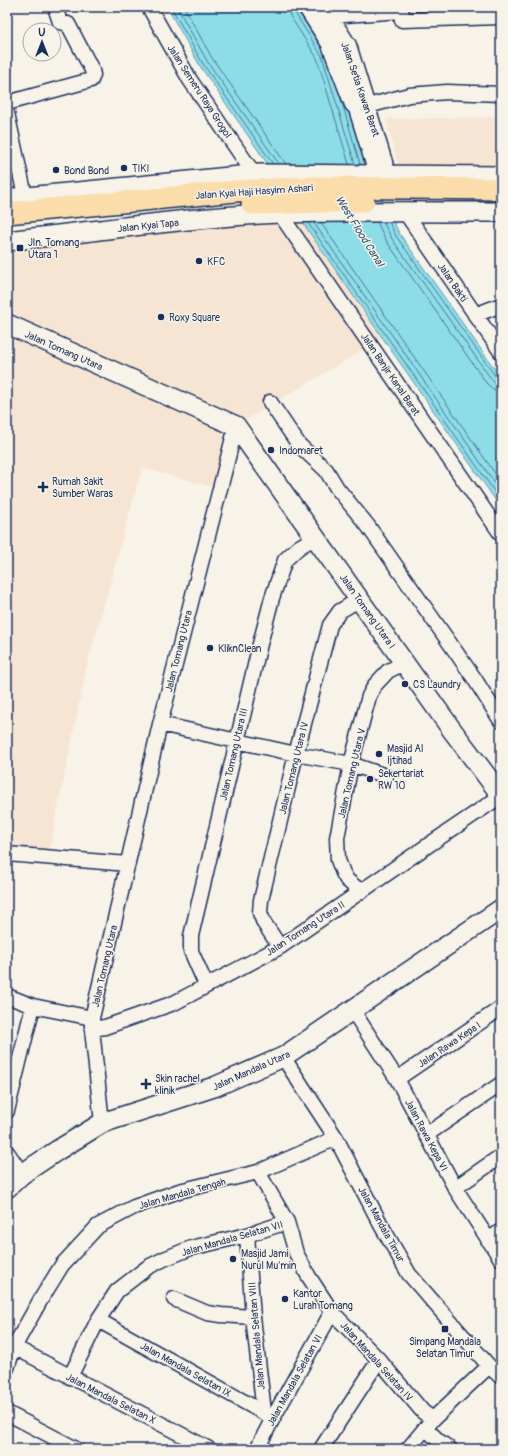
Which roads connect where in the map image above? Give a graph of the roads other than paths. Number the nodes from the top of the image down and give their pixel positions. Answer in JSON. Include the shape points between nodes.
{"nodes":[{"id":1,"x":55,"y":7,"type":"edge"},
{"id":2,"x":149,"y":7,"type":"edge"},
{"id":3,"x":308,"y":7,"type":"edge"},
{"id":4,"x":401,"y":9,"type":"edge"},
{"id":5,"x":328,"y":12,"type":"edge"},
{"id":6,"x":501,"y":17,"type":"edge"},
{"id":7,"x":501,"y":94,"type":"edge"},
{"id":8,"x":7,"y":103,"type":"edge"},
{"id":9,"x":361,"y":104,"type":"junction"},
{"id":10,"x":7,"y":113,"type":"edge"},
{"id":11,"x":12,"y":157,"type":"edge"},
{"id":12,"x":257,"y":174,"type":"junction"},
{"id":13,"x":379,"y":175,"type":"junction"},
{"id":14,"x":501,"y":176,"type":"edge"},
{"id":15,"x":501,"y":189,"type":"edge"},
{"id":16,"x":16,"y":197,"type":"edge"},
{"id":17,"x":501,"y":201,"type":"edge"},
{"id":18,"x":403,"y":212,"type":"junction"},
{"id":19,"x":501,"y":212,"type":"edge"},
{"id":20,"x":7,"y":213,"type":"edge"},
{"id":21,"x":284,"y":213,"type":"junction"},
{"id":22,"x":7,"y":226,"type":"edge"},
{"id":23,"x":7,"y":241,"type":"edge"},
{"id":24,"x":501,"y":305,"type":"edge"},
{"id":25,"x":475,"y":315,"type":"junction"},
{"id":26,"x":7,"y":324,"type":"edge"},
{"id":27,"x":501,"y":352,"type":"edge"},
{"id":28,"x":270,"y":402,"type":"dead end"},
{"id":29,"x":236,"y":426,"type":"junction"},
{"id":30,"x":501,"y":534,"type":"edge"},
{"id":31,"x":316,"y":537,"type":"junction"},
{"id":32,"x":360,"y":599,"type":"junction"},
{"id":33,"x":404,"y":663,"type":"junction"},
{"id":34,"x":501,"y":721,"type":"edge"},
{"id":35,"x":160,"y":724,"type":"junction"},
{"id":36,"x":236,"y":740,"type":"junction"},
{"id":37,"x":296,"y":754,"type":"junction"},
{"id":38,"x":351,"y":764,"type":"junction"},
{"id":39,"x":386,"y":776,"type":"dead end"},
{"id":40,"x":501,"y":796,"type":"edge"},
{"id":41,"x":7,"y":854,"type":"edge"},
{"id":42,"x":128,"y":864,"type":"junction"},
{"id":43,"x":360,"y":892,"type":"junction"},
{"id":44,"x":501,"y":909,"type":"edge"},
{"id":45,"x":280,"y":947,"type":"junction"},
{"id":46,"x":206,"y":985,"type":"junction"},
{"id":47,"x":7,"y":996,"type":"edge"},
{"id":48,"x":33,"y":1006,"type":"junction"},
{"id":49,"x":501,"y":1008,"type":"edge"},
{"id":50,"x":353,"y":1011,"type":"junction"},
{"id":51,"x":92,"y":1024,"type":"junction"},
{"id":52,"x":284,"y":1057,"type":"junction"},
{"id":53,"x":397,"y":1079,"type":"junction"},
{"id":54,"x":10,"y":1084,"type":"edge"},
{"id":55,"x":501,"y":1084,"type":"edge"},
{"id":56,"x":7,"y":1111,"type":"edge"},
{"id":57,"x":102,"y":1123,"type":"junction"},
{"id":58,"x":426,"y":1135,"type":"junction"},
{"id":59,"x":336,"y":1138,"type":"junction"},
{"id":60,"x":7,"y":1152,"type":"edge"},
{"id":61,"x":501,"y":1156,"type":"edge"},
{"id":62,"x":258,"y":1172,"type":"junction"},
{"id":63,"x":22,"y":1174,"type":"junction"},
{"id":64,"x":7,"y":1188,"type":"edge"},
{"id":65,"x":454,"y":1188,"type":"junction"},
{"id":66,"x":287,"y":1222,"type":"junction"},
{"id":67,"x":501,"y":1231,"type":"edge"},
{"id":68,"x":247,"y":1235,"type":"junction"},
{"id":69,"x":488,"y":1240,"type":"junction"},
{"id":70,"x":501,"y":1259,"type":"edge"},
{"id":71,"x":174,"y":1299,"type":"dead end"},
{"id":72,"x":332,"y":1312,"type":"junction"},
{"id":73,"x":253,"y":1317,"type":"junction"},
{"id":74,"x":98,"y":1320,"type":"junction"},
{"id":75,"x":14,"y":1347,"type":"junction"},
{"id":76,"x":378,"y":1360,"type":"junction"},
{"id":77,"x":489,"y":1366,"type":"junction"},
{"id":78,"x":7,"y":1368,"type":"edge"},
{"id":79,"x":70,"y":1377,"type":"junction"},
{"id":80,"x":501,"y":1377,"type":"edge"},
{"id":81,"x":7,"y":1413,"type":"edge"},
{"id":82,"x":268,"y":1415,"type":"junction"},
{"id":83,"x":429,"y":1424,"type":"junction"},
{"id":84,"x":76,"y":1449,"type":"edge"},
{"id":85,"x":209,"y":1449,"type":"edge"},
{"id":86,"x":257,"y":1449,"type":"edge"},
{"id":87,"x":321,"y":1449,"type":"edge"},
{"id":88,"x":408,"y":1449,"type":"edge"},
{"id":89,"x":450,"y":1449,"type":"edge"}],
"edges":[{"from":1,"to":8,"type":"street","via":[[60,22],[68,24],[92,70],[91,80]]},
{"from":2,"to":12,"type":"street","name":"Jalan Semeru Raya Grogol","via":[[190,80]]},
{"from":3,"to":9,"type":"street","name":"Jalan Setia Kawan Barat","via":[[331,43]]},
{"from":4,"to":5,"type":"street"},
{"from":4,"to":6,"type":"street","via":[[402,20]]},
{"from":5,"to":9,"type":"street","name":"Jalan Setia Kawan Barat","via":[[349,45]]},
{"from":7,"to":9,"type":"street","via":[[447,92],[410,95]]},
{"from":9,"to":13,"type":"street","name":"Jalan Setia Kawan Barat","via":[[354,108]]},
{"from":10,"to":11,"type":"street"},
{"from":11,"to":16,"type":"street"},
{"from":12,"to":13,"type":"street","name":"Jalan Kyai Haji Hasyim Ashari"},
{"from":12,"to":16,"type":"street"},
{"from":13,"to":14,"type":"street","name":"Jalan Kyai Haji Hasyim Ashari"},
{"from":15,"to":20,"type":"main road","name":"Jalan Kyai Haji Hasyim Ashari","via":[[314,187],[236,191]]},
{"from":17,"to":22,"type":"main road","name":"Jalan Kyai Haji Hasyim Ashari","via":[[412,199],[238,205]]},
{"from":18,"to":19,"type":"street"},
{"from":18,"to":21,"type":"street"},
{"from":18,"to":25,"type":"street","name":"Jalan Bakti"},
{"from":21,"to":23,"type":"street","name":"Jalan Kyai Tapa"},
{"from":21,"to":30,"type":"street","name":"Jalan Banjir Kanal Barat"},
{"from":24,"to":25,"type":"street"},
{"from":25,"to":27,"type":"street","name":"Jalan Bakti"},
{"from":26,"to":29,"type":"street","name":"Jalan Tomang Utara"},
{"from":28,"to":34,"type":"street","via":[[299,445],[326,470],[368,526]]},
{"from":29,"to":31,"type":"street","name":"Jalan Tomang Utara I"},
{"from":29,"to":35,"type":"street","name":"Jalan Tomang Utara"},
{"from":31,"to":32,"type":"street","name":"Jalan Tomang Utara I"},
{"from":31,"to":36,"type":"street","name":"Jalan Tomang Utara III","via":[[299,547],[285,560],[272,598]]},
{"from":32,"to":33,"type":"street","name":"Jalan Tomang Utara I"},
{"from":32,"to":37,"type":"street","name":"Jalan Tomang Utara IV","via":[[340,611],[330,625]]},
{"from":33,"to":38,"type":"street","name":"Jalan Tomang Utara V","via":[[388,671],[369,696]]},
{"from":33,"to":40,"type":"street","name":"Jalan Tomang Utara I"},
{"from":35,"to":36,"type":"street"},
{"from":35,"to":42,"type":"street","name":"Jalan Tomang Utara"},
{"from":36,"to":37,"type":"street"},
{"from":36,"to":46,"type":"street","name":"Jalan Tomang Utara III","via":[[190,936],[191,951]]},
{"from":37,"to":38,"type":"street"},
{"from":37,"to":45,"type":"street","name":"Jalan Tomang Utara IV","via":[[261,900],[260,913],[264,923]]},
{"from":38,"to":39,"type":"street"},
{"from":38,"to":43,"type":"street","name":"Jalan Tomang Utara V","via":[[337,838],[338,860],[347,880]]},
{"from":40,"to":43,"type":"street","name":"Jalan Tomang Utara II"},
{"from":41,"to":42,"type":"street"},
{"from":42,"to":51,"type":"street","name":"Jalan Tomang Utara"},
{"from":43,"to":45,"type":"street","name":"Jalan Tomang Utara II"},
{"from":44,"to":50,"type":"street","name":"Jalan Mandala Utara"},
{"from":45,"to":46,"type":"street","name":"Jalan Tomang Utara II"},
{"from":46,"to":51,"type":"street","name":"Jalan Tomang Utara II","via":[[174,1003],[105,1027]]},
{"from":47,"to":48,"type":"street"},
{"from":48,"to":51,"type":"street"},
{"from":48,"to":54,"type":"street"},
{"from":49,"to":53,"type":"street","name":"Jalan Rawa Kepa I"},
{"from":50,"to":52,"type":"street","name":"Jalan Mandala Utara"},
{"from":50,"to":53,"type":"street","name":"Jalan Rawa Kepa VI"},
{"from":51,"to":57,"type":"street","name":"Jalan Tomang Utara"},
{"from":52,"to":57,"type":"street","name":"Jalan Mandala Utara","via":[[214,1088]]},
{"from":52,"to":59,"type":"street","name":"Jalan Mandala Timur"},
{"from":53,"to":58,"type":"street","name":"Jalan Rawa Kepa VI"},
{"from":54,"to":56,"type":"street"},
{"from":55,"to":58,"type":"street"},
{"from":57,"to":63,"type":"street","name":"Jalan Mandala Utara"},
{"from":58,"to":65,"type":"street","name":"Jalan Rawa Kepa VI"},
{"from":59,"to":62,"type":"street","name":"Jalan Mandala Tengah"},
{"from":59,"to":77,"type":"street","name":"Jalan Mandala Timur","via":[[381,1225],[410,1274]]},
{"from":60,"to":63,"type":"street"},
{"from":61,"to":65,"type":"street"},
{"from":62,"to":66,"type":"street","name":"Jalan Mandala Selatan IV"},
{"from":62,"to":75,"type":"street","name":"Jalan Mandala Tengah","via":[[179,1191],[134,1207],[98,1226],[62,1265]]},
{"from":63,"to":64,"type":"street","name":"Jalan Mandala Utara"},
{"from":65,"to":69,"type":"street","name":"Jalan Rawa Kepa VI"},
{"from":66,"to":68,"type":"street","name":"Jalan Mandala Selatan VII"},
{"from":66,"to":72,"type":"street","name":"Jalan Mandala Selatan IV","via":[[296,1253]]},
{"from":67,"to":69,"type":"street"},
{"from":68,"to":73,"type":"street","name":"Jalan Mandala Selatan VIII"},
{"from":68,"to":74,"type":"street","name":"Jalan Mandala Selatan VII","via":[[190,1248],[148,1267],[117,1291]]},
{"from":69,"to":70,"type":"street","name":"Jalan Rawa Kepa VI"},
{"from":71,"to":73,"type":"street","via":[[207,1313]]},
{"from":72,"to":76,"type":"street","name":"Jalan Mandala Selatan IV"},
{"from":72,"to":82,"type":"street","name":"Jalan Mandala Selatan VI"},
{"from":73,"to":82,"type":"street","name":"Jalan Mandala Selatan VIII"},
{"from":74,"to":79,"type":"street","name":"Jalan Mandala Selatan VII"},
{"from":74,"to":82,"type":"street","name":"Jalan Mandala Selatan IX"},
{"from":75,"to":78,"type":"street","name":"Jalan Mandala Tengah"},
{"from":75,"to":79,"type":"street","name":"Jalan Mandala Selatan X"},
{"from":76,"to":83,"type":"street","name":"Jalan Mandala Selatan IV","via":[[423,1412]]},
{"from":76,"to":87,"type":"street"},
{"from":77,"to":80,"type":"street","name":"Jalan Mandala Timur"},
{"from":77,"to":83,"type":"street"},
{"from":79,"to":85,"type":"street","name":"Jalan Mandala Selatan X"},
{"from":81,"to":84,"type":"street"},
{"from":82,"to":86,"type":"street","name":"Jalan Mandala Selatan VI"},
{"from":83,"to":88,"type":"street"},
{"from":83,"to":89,"type":"street","name":"Jalan Mandala Selatan IV","via":[[440,1442]]}]}
